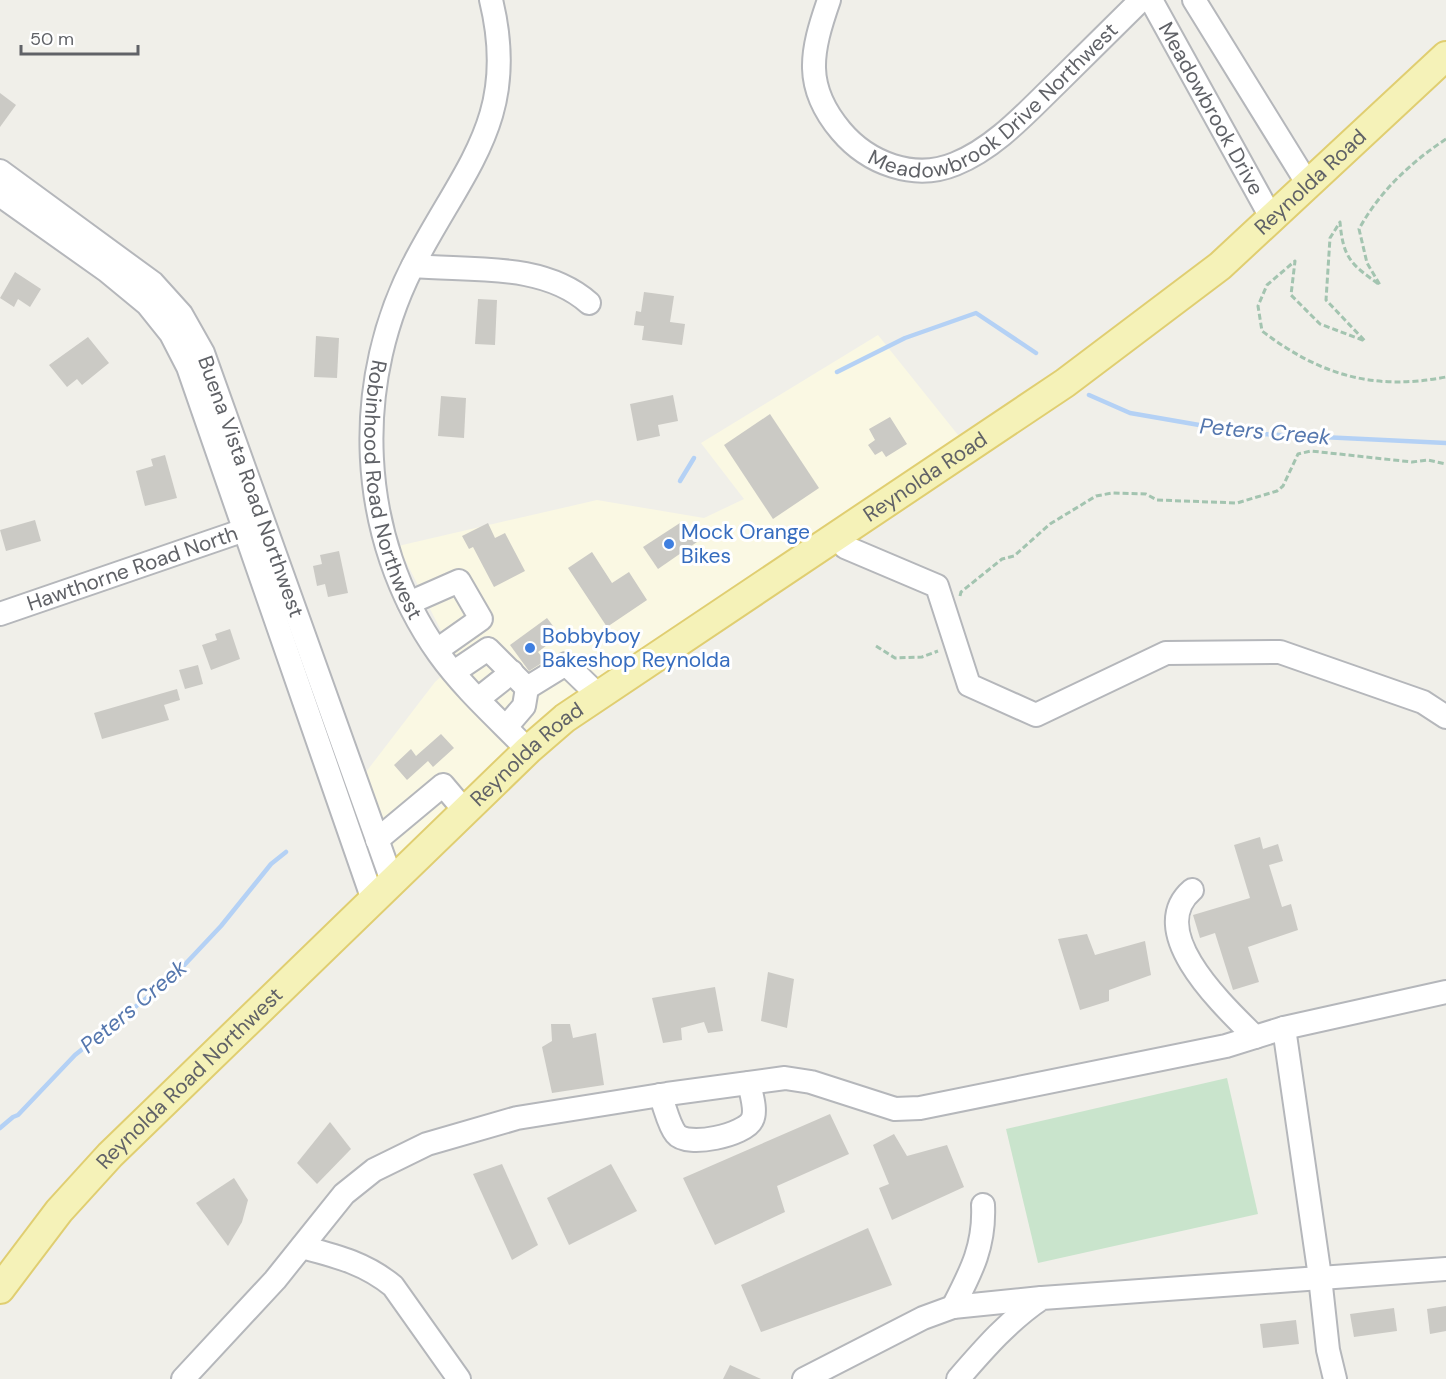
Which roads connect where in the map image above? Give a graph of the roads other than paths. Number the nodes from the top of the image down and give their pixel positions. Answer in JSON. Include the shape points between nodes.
{"nodes":[{"id":1,"x":491,"y":0,"type":"edge"},
{"id":2,"x":829,"y":0,"type":"edge"},
{"id":3,"x":1194,"y":0,"type":"edge"},
{"id":4,"x":1139,"y":2,"type":"edge"},
{"id":5,"x":1446,"y":56,"type":"edge"},
{"id":6,"x":0,"y":171,"type":"edge"},
{"id":7,"x":1309,"y":186,"type":"junction"},
{"id":8,"x":0,"y":195,"type":"edge"},
{"id":9,"x":1272,"y":219,"type":"junction"},
{"id":10,"x":413,"y":266,"type":"junction"},
{"id":11,"x":589,"y":303,"type":"dead end"},
{"id":12,"x":255,"y":526,"type":"junction"},
{"id":13,"x":837,"y":535,"type":"junction"},
{"id":14,"x":409,"y":603,"type":"junction"},
{"id":15,"x":0,"y":614,"type":"edge"},
{"id":16,"x":436,"y":650,"type":"junction"},
{"id":17,"x":454,"y":672,"type":"junction"},
{"id":18,"x":520,"y":680,"type":"junction"},
{"id":19,"x":598,"y":695,"type":"junction"},
{"id":20,"x":478,"y":699,"type":"junction"},
{"id":21,"x":1446,"y":717,"type":"edge"},
{"id":22,"x":506,"y":727,"type":"junction"},
{"id":23,"x":528,"y":750,"type":"junction"},
{"id":24,"x":418,"y":806,"type":"junction"},
{"id":25,"x":465,"y":811,"type":"junction"},
{"id":26,"x":441,"y":834,"type":"junction"},
{"id":27,"x":377,"y":840,"type":"junction"},
{"id":28,"x":383,"y":890,"type":"junction"},
{"id":29,"x":1192,"y":890,"type":"dead end"},
{"id":30,"x":1446,"y":992,"type":"edge"},
{"id":31,"x":1284,"y":1028,"type":"junction"},
{"id":32,"x":1255,"y":1037,"type":"junction"},
{"id":33,"x":749,"y":1083,"type":"junction"},
{"id":34,"x":660,"y":1095,"type":"junction"},
{"id":35,"x":983,"y":1205,"type":"dead end"},
{"id":36,"x":302,"y":1247,"type":"junction"},
{"id":37,"x":1446,"y":1269,"type":"edge"},
{"id":38,"x":1320,"y":1277,"type":"junction"},
{"id":39,"x":0,"y":1289,"type":"edge"},
{"id":40,"x":1042,"y":1298,"type":"junction"},
{"id":41,"x":953,"y":1307,"type":"junction"},
{"id":42,"x":183,"y":1379,"type":"edge"},
{"id":43,"x":459,"y":1379,"type":"edge"},
{"id":44,"x":804,"y":1379,"type":"edge"},
{"id":45,"x":958,"y":1379,"type":"edge"},
{"id":46,"x":1335,"y":1379,"type":"edge"}],
"edges":[{"from":1,"to":10,"type":"street","name":"Robinhood Road Northwest","via":[[499,62],[496,99],[484,140]]},
{"from":2,"to":4,"type":"street","name":"Meadowbrook Drive Northwest","via":[[812,64],[825,112],[864,154],[897,167],[918,170],[954,165],[996,139]]},
{"from":3,"to":7,"type":"street"},
{"from":4,"to":9,"type":"street","name":"Meadowbrook Drive"},
{"from":5,"to":7,"type":"main road","name":"Reynolda Road"},
{"from":6,"to":12,"type":"street","name":"Buena Vista Road Northwest","via":[[153,284],[181,314],[203,353]]},
{"from":7,"to":9,"type":"main road","name":"Reynolda Road"},
{"from":8,"to":12,"type":"street","name":"Buena Vista Road Northwest","via":[[147,304],[171,334]]},
{"from":9,"to":13,"type":"main road","name":"Reynolda Road","via":[[1220,266],[1125,340]]},
{"from":10,"to":11,"type":"street","via":[[506,269],[573,289]]},
{"from":10,"to":14,"type":"street","name":"Robinhood Road Northwest","via":[[397,297],[376,369],[370,440],[379,518]]},
{"from":12,"to":15,"type":"street","name":"Hawthorne Road North"},
{"from":12,"to":27,"type":"street","name":"Buena Vista Road Northwest"},
{"from":12,"to":28,"type":"street","name":"Buena Vista Road Northwest"},
{"from":13,"to":19,"type":"main road","name":"Reynolda Road"},
{"from":13,"to":21,"type":"street","via":[[845,547],[937,586],[969,686],[1036,715],[1166,653],[1280,652],[1423,702]]},
{"from":14,"to":16,"type":"street","name":"Robinhood Road Northwest"},
{"from":14,"to":16,"type":"street","via":[[459,581],[481,619]]},
{"from":16,"to":17,"type":"street","name":"Robinhood Road Northwest"},
{"from":17,"to":18,"type":"street","via":[[488,649]]},
{"from":17,"to":20,"type":"street","name":"Robinhood Road Northwest"},
{"from":18,"to":19,"type":"street","via":[[566,664]]},
{"from":18,"to":20,"type":"street"},
{"from":18,"to":22,"type":"street","via":[[524,706]]},
{"from":19,"to":23,"type":"main road","name":"Reynolda Road"},
{"from":20,"to":22,"type":"street","name":"Robinhood Road Northwest"},
{"from":22,"to":23,"type":"street","name":"Robinhood Road Northwest"},
{"from":23,"to":25,"type":"main road","name":"Reynolda Road"},
{"from":24,"to":25,"type":"street","via":[[443,785]]},
{"from":24,"to":26,"type":"street"},
{"from":24,"to":27,"type":"street"},
{"from":25,"to":26,"type":"main road","name":"Reynolda Road"},
{"from":26,"to":28,"type":"main road","name":"Reynolda Road"},
{"from":27,"to":28,"type":"street","name":"Buena Vista Road Northwest"},
{"from":28,"to":39,"type":"main road","name":"Reynolda Road Northwest","via":[[110,1155],[59,1211]]},
{"from":29,"to":32,"type":"street","via":[[1182,898],[1178,913],[1184,951],[1210,994]]},
{"from":30,"to":31,"type":"street"},
{"from":31,"to":32,"type":"street"},
{"from":31,"to":38,"type":"street"},
{"from":32,"to":33,"type":"street","via":[[920,1108],[895,1109],[811,1082],[785,1078]]},
{"from":33,"to":34,"type":"street"},
{"from":33,"to":34,"type":"street","via":[[752,1122],[738,1132],[693,1142],[675,1133]]},
{"from":34,"to":36,"type":"street","via":[[517,1118],[427,1144],[374,1170],[344,1194]]},
{"from":35,"to":41,"type":"street","via":[[984,1230],[973,1268]]},
{"from":36,"to":42,"type":"street"},
{"from":36,"to":43,"type":"street","via":[[354,1261],[379,1274],[393,1286]]},
{"from":37,"to":38,"type":"street"},
{"from":38,"to":40,"type":"street"},
{"from":38,"to":46,"type":"street"},
{"from":40,"to":41,"type":"street"},
{"from":40,"to":45,"type":"street","via":[[1024,1310]]},
{"from":41,"to":44,"type":"street","via":[[923,1318]]}]}
